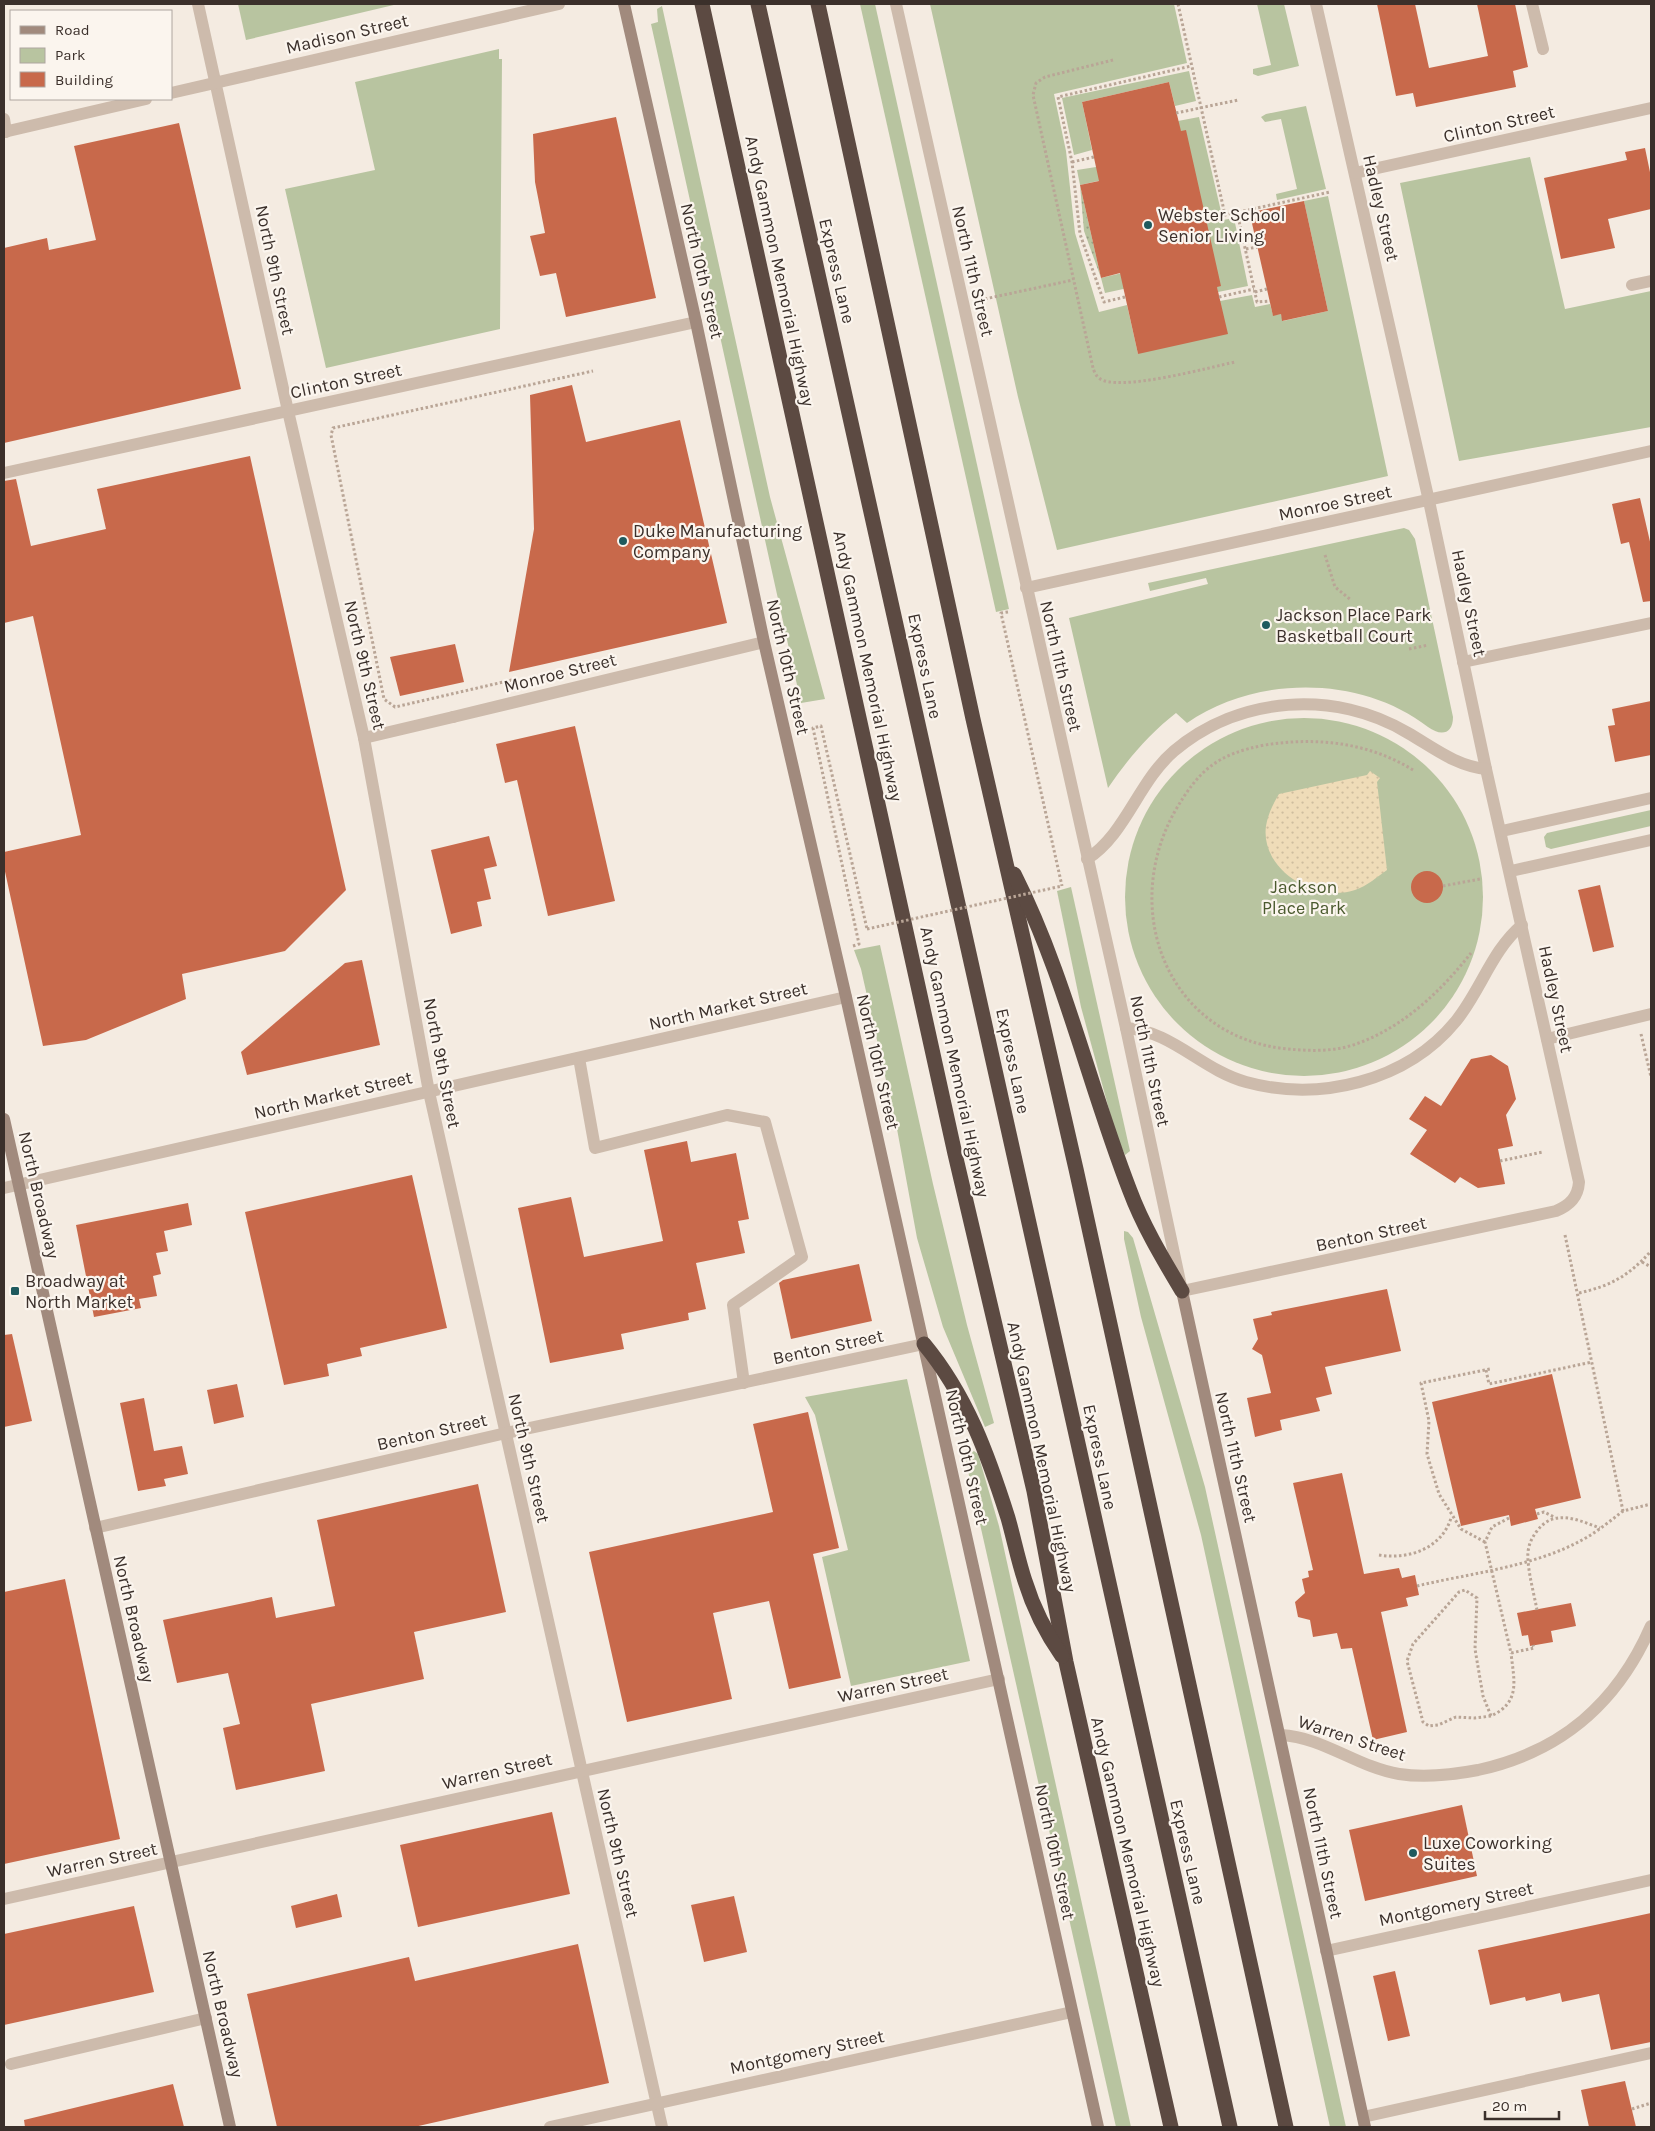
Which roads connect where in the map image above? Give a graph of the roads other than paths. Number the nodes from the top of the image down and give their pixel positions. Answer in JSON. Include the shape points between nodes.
{"nodes":[{"id":1,"x":198,"y":4,"type":"edge"},
{"id":2,"x":559,"y":4,"type":"edge"},
{"id":3,"x":624,"y":4,"type":"edge"},
{"id":4,"x":702,"y":4,"type":"edge"},
{"id":5,"x":758,"y":4,"type":"edge"},
{"id":6,"x":818,"y":4,"type":"edge"},
{"id":7,"x":896,"y":4,"type":"edge"},
{"id":8,"x":1316,"y":4,"type":"edge"},
{"id":9,"x":1532,"y":4,"type":"edge"},
{"id":10,"x":1543,"y":49,"type":"dead end"},
{"id":11,"x":216,"y":82,"type":"junction"},
{"id":12,"x":172,"y":93,"type":"edge"},
{"id":13,"x":141,"y":100,"type":"edge"},
{"id":14,"x":1651,"y":108,"type":"edge"},
{"id":15,"x":5,"y":128,"type":"edge"},
{"id":16,"x":1355,"y":172,"type":"junction"},
{"id":17,"x":1651,"y":281,"type":"edge"},
{"id":18,"x":1632,"y":286,"type":"dead end"},
{"id":19,"x":696,"y":322,"type":"junction"},
{"id":20,"x":288,"y":411,"type":"junction"},
{"id":21,"x":1651,"y":451,"type":"edge"},
{"id":22,"x":4,"y":474,"type":"edge"},
{"id":23,"x":1429,"y":501,"type":"junction"},
{"id":24,"x":1026,"y":588,"type":"junction"},
{"id":25,"x":1651,"y":623,"type":"edge"},
{"id":26,"x":764,"y":642,"type":"junction"},
{"id":27,"x":1463,"y":662,"type":"junction"},
{"id":28,"x":364,"y":738,"type":"junction"},
{"id":29,"x":1486,"y":769,"type":"junction"},
{"id":30,"x":1651,"y":798,"type":"edge"},
{"id":31,"x":1502,"y":831,"type":"junction"},
{"id":32,"x":1651,"y":840,"type":"edge"},
{"id":33,"x":1004,"y":855,"type":"junction"},
{"id":34,"x":1087,"y":859,"type":"junction"},
{"id":35,"x":1511,"y":871,"type":"junction"},
{"id":36,"x":1522,"y":925,"type":"junction"},
{"id":37,"x":846,"y":997,"type":"junction"},
{"id":38,"x":1651,"y":1014,"type":"edge"},
{"id":39,"x":1126,"y":1028,"type":"junction"},
{"id":40,"x":1547,"y":1039,"type":"junction"},
{"id":41,"x":579,"y":1058,"type":"junction"},
{"id":42,"x":429,"y":1092,"type":"junction"},
{"id":43,"x":4,"y":1118,"type":"edge"},
{"id":44,"x":18,"y":1185,"type":"junction"},
{"id":45,"x":4,"y":1188,"type":"edge"},
{"id":46,"x":1566,"y":1207,"type":"joint"},
{"id":47,"x":1182,"y":1291,"type":"junction"},
{"id":48,"x":924,"y":1344,"type":"junction"},
{"id":49,"x":744,"y":1382,"type":"junction"},
{"id":50,"x":506,"y":1433,"type":"junction"},
{"id":51,"x":95,"y":1528,"type":"junction"},
{"id":52,"x":1651,"y":1626,"type":"edge"},
{"id":53,"x":1066,"y":1662,"type":"junction"},
{"id":54,"x":999,"y":1680,"type":"junction"},
{"id":55,"x":1281,"y":1735,"type":"junction"},
{"id":56,"x":581,"y":1770,"type":"junction"},
{"id":57,"x":171,"y":1862,"type":"junction"},
{"id":58,"x":1651,"y":1880,"type":"edge"},
{"id":59,"x":4,"y":1899,"type":"edge"},
{"id":60,"x":1326,"y":1951,"type":"junction"},
{"id":61,"x":1072,"y":2012,"type":"junction"},
{"id":62,"x":206,"y":2018,"type":"junction"},
{"id":63,"x":1651,"y":2053,"type":"edge"},
{"id":64,"x":11,"y":2064,"type":"dead end"},
{"id":65,"x":656,"y":2104,"type":"junction"},
{"id":66,"x":1364,"y":2122,"type":"edge"},
{"id":67,"x":230,"y":2127,"type":"edge"},
{"id":68,"x":550,"y":2127,"type":"edge"},
{"id":69,"x":662,"y":2127,"type":"edge"},
{"id":70,"x":1098,"y":2127,"type":"edge"},
{"id":71,"x":1171,"y":2127,"type":"edge"},
{"id":72,"x":1230,"y":2127,"type":"edge"},
{"id":73,"x":1286,"y":2127,"type":"edge"}],
"edges":[{"from":1,"to":11,"type":"street","name":"North 9th Street"},
{"from":2,"to":11,"type":"street","name":"Madison Street"},
{"from":3,"to":19,"type":"street","name":"North 10th Street"},
{"from":4,"to":53,"type":"highway","name":"Andy Gammon Memorial Highway","via":[[959,1172],[1034,1491]]},
{"from":5,"to":72,"type":"highway","name":"Express Lane"},
{"from":6,"to":33,"type":"highway"},
{"from":7,"to":24,"type":"street","name":"North 11th Street"},
{"from":8,"to":16,"type":"street","name":"Hadley Street"},
{"from":9,"to":10,"type":"street"},
{"from":11,"to":12,"type":"street","name":"Madison Street"},
{"from":11,"to":20,"type":"street","name":"North 9th Street"},
{"from":13,"to":15,"type":"street"},
{"from":14,"to":16,"type":"street","name":"Clinton Street"},
{"from":16,"to":23,"type":"street","name":"Hadley Street"},
{"from":17,"to":18,"type":"street"},
{"from":19,"to":20,"type":"street","name":"Clinton Street"},
{"from":19,"to":26,"type":"street","name":"North 10th Street"},
{"from":20,"to":22,"type":"street","name":"Clinton Street"},
{"from":20,"to":28,"type":"street","name":"North 9th Street"},
{"from":21,"to":23,"type":"street","name":"Monroe Street"},
{"from":23,"to":24,"type":"street","name":"Monroe Street"},
{"from":23,"to":27,"type":"street","name":"Hadley Street"},
{"from":24,"to":34,"type":"street","name":"North 11th Street"},
{"from":25,"to":27,"type":"street"},
{"from":26,"to":28,"type":"street","name":"Monroe Street"},
{"from":26,"to":37,"type":"street","name":"North 10th Street"},
{"from":27,"to":29,"type":"street","name":"Hadley Street"},
{"from":28,"to":42,"type":"street","name":"North 9th Street"},
{"from":29,"to":31,"type":"street","name":"Hadley Street"},
{"from":29,"to":34,"type":"street","via":[[1458,762],[1374,716],[1340,707],[1305,703],[1269,706],[1233,715],[1173,752],[1133,802],[1111,839]]},
{"from":30,"to":31,"type":"street"},
{"from":31,"to":35,"type":"street","name":"Hadley Street"},
{"from":32,"to":35,"type":"street"},
{"from":33,"to":47,"type":"highway","via":[[1032,910],[1053,962],[1130,1193]]},
{"from":33,"to":73,"type":"highway"},
{"from":34,"to":39,"type":"street","name":"North 11th Street"},
{"from":35,"to":36,"type":"street","name":"Hadley Street"},
{"from":36,"to":39,"type":"street","via":[[1508,936],[1455,1022],[1435,1041],[1408,1062],[1343,1087],[1306,1091],[1271,1089],[1222,1072],[1144,1029]]},
{"from":36,"to":40,"type":"street","name":"Hadley Street"},
{"from":37,"to":41,"type":"street","name":"North Market Street"},
{"from":37,"to":48,"type":"street","name":"North 10th Street"},
{"from":38,"to":40,"type":"street"},
{"from":39,"to":47,"type":"street","name":"North 11th Street"},
{"from":40,"to":46,"type":"street","name":"Hadley Street","via":[[1579,1182],[1578,1191]]},
{"from":41,"to":42,"type":"street","name":"North Market Street"},
{"from":41,"to":49,"type":"street","via":[[595,1148],[727,1115],[765,1122],[802,1257],[733,1305]]},
{"from":42,"to":44,"type":"street","name":"North Market Street"},
{"from":42,"to":50,"type":"street","name":"North 9th Street"},
{"from":43,"to":44,"type":"street","name":"North Broadway"},
{"from":44,"to":45,"type":"street","name":"North Market Street"},
{"from":44,"to":51,"type":"street","name":"North Broadway"},
{"from":46,"to":47,"type":"street","name":"Benton Street","via":[[1480,1229]]},
{"from":47,"to":55,"type":"street","name":"North 11th Street"},
{"from":48,"to":49,"type":"street","name":"Benton Street"},
{"from":48,"to":53,"type":"highway","via":[[957,1389],[974,1421],[997,1484],[1025,1581],[1046,1630]]},
{"from":48,"to":54,"type":"street","name":"North 10th Street"},
{"from":49,"to":50,"type":"street","name":"Benton Street"},
{"from":50,"to":51,"type":"street","name":"Benton Street"},
{"from":50,"to":56,"type":"street","name":"North 9th Street"},
{"from":51,"to":57,"type":"street","name":"North Broadway"},
{"from":52,"to":55,"type":"street","name":"Warren Street","via":[[1631,1666],[1586,1718],[1556,1742],[1495,1766],[1460,1774],[1398,1774],[1364,1764],[1308,1740]]},
{"from":53,"to":71,"type":"highway","name":"Andy Gammon Memorial Highway"},
{"from":54,"to":56,"type":"street","name":"Warren Street"},
{"from":54,"to":61,"type":"street","name":"North 10th Street"},
{"from":55,"to":60,"type":"street","name":"North 11th Street"},
{"from":56,"to":57,"type":"street","name":"Warren Street"},
{"from":56,"to":65,"type":"street","name":"North 9th Street"},
{"from":57,"to":59,"type":"street","name":"Warren Street"},
{"from":57,"to":62,"type":"street","name":"North Broadway"},
{"from":58,"to":60,"type":"street","name":"Montgomery Street"},
{"from":60,"to":66,"type":"street","name":"North 11th Street"},
{"from":61,"to":65,"type":"street","name":"Montgomery Street"},
{"from":61,"to":70,"type":"street","name":"North 10th Street"},
{"from":62,"to":64,"type":"street"},
{"from":62,"to":67,"type":"street","name":"North Broadway"},
{"from":63,"to":66,"type":"street"},
{"from":65,"to":68,"type":"street","name":"Montgomery Street"},
{"from":65,"to":69,"type":"street","name":"North 9th Street"}]}
